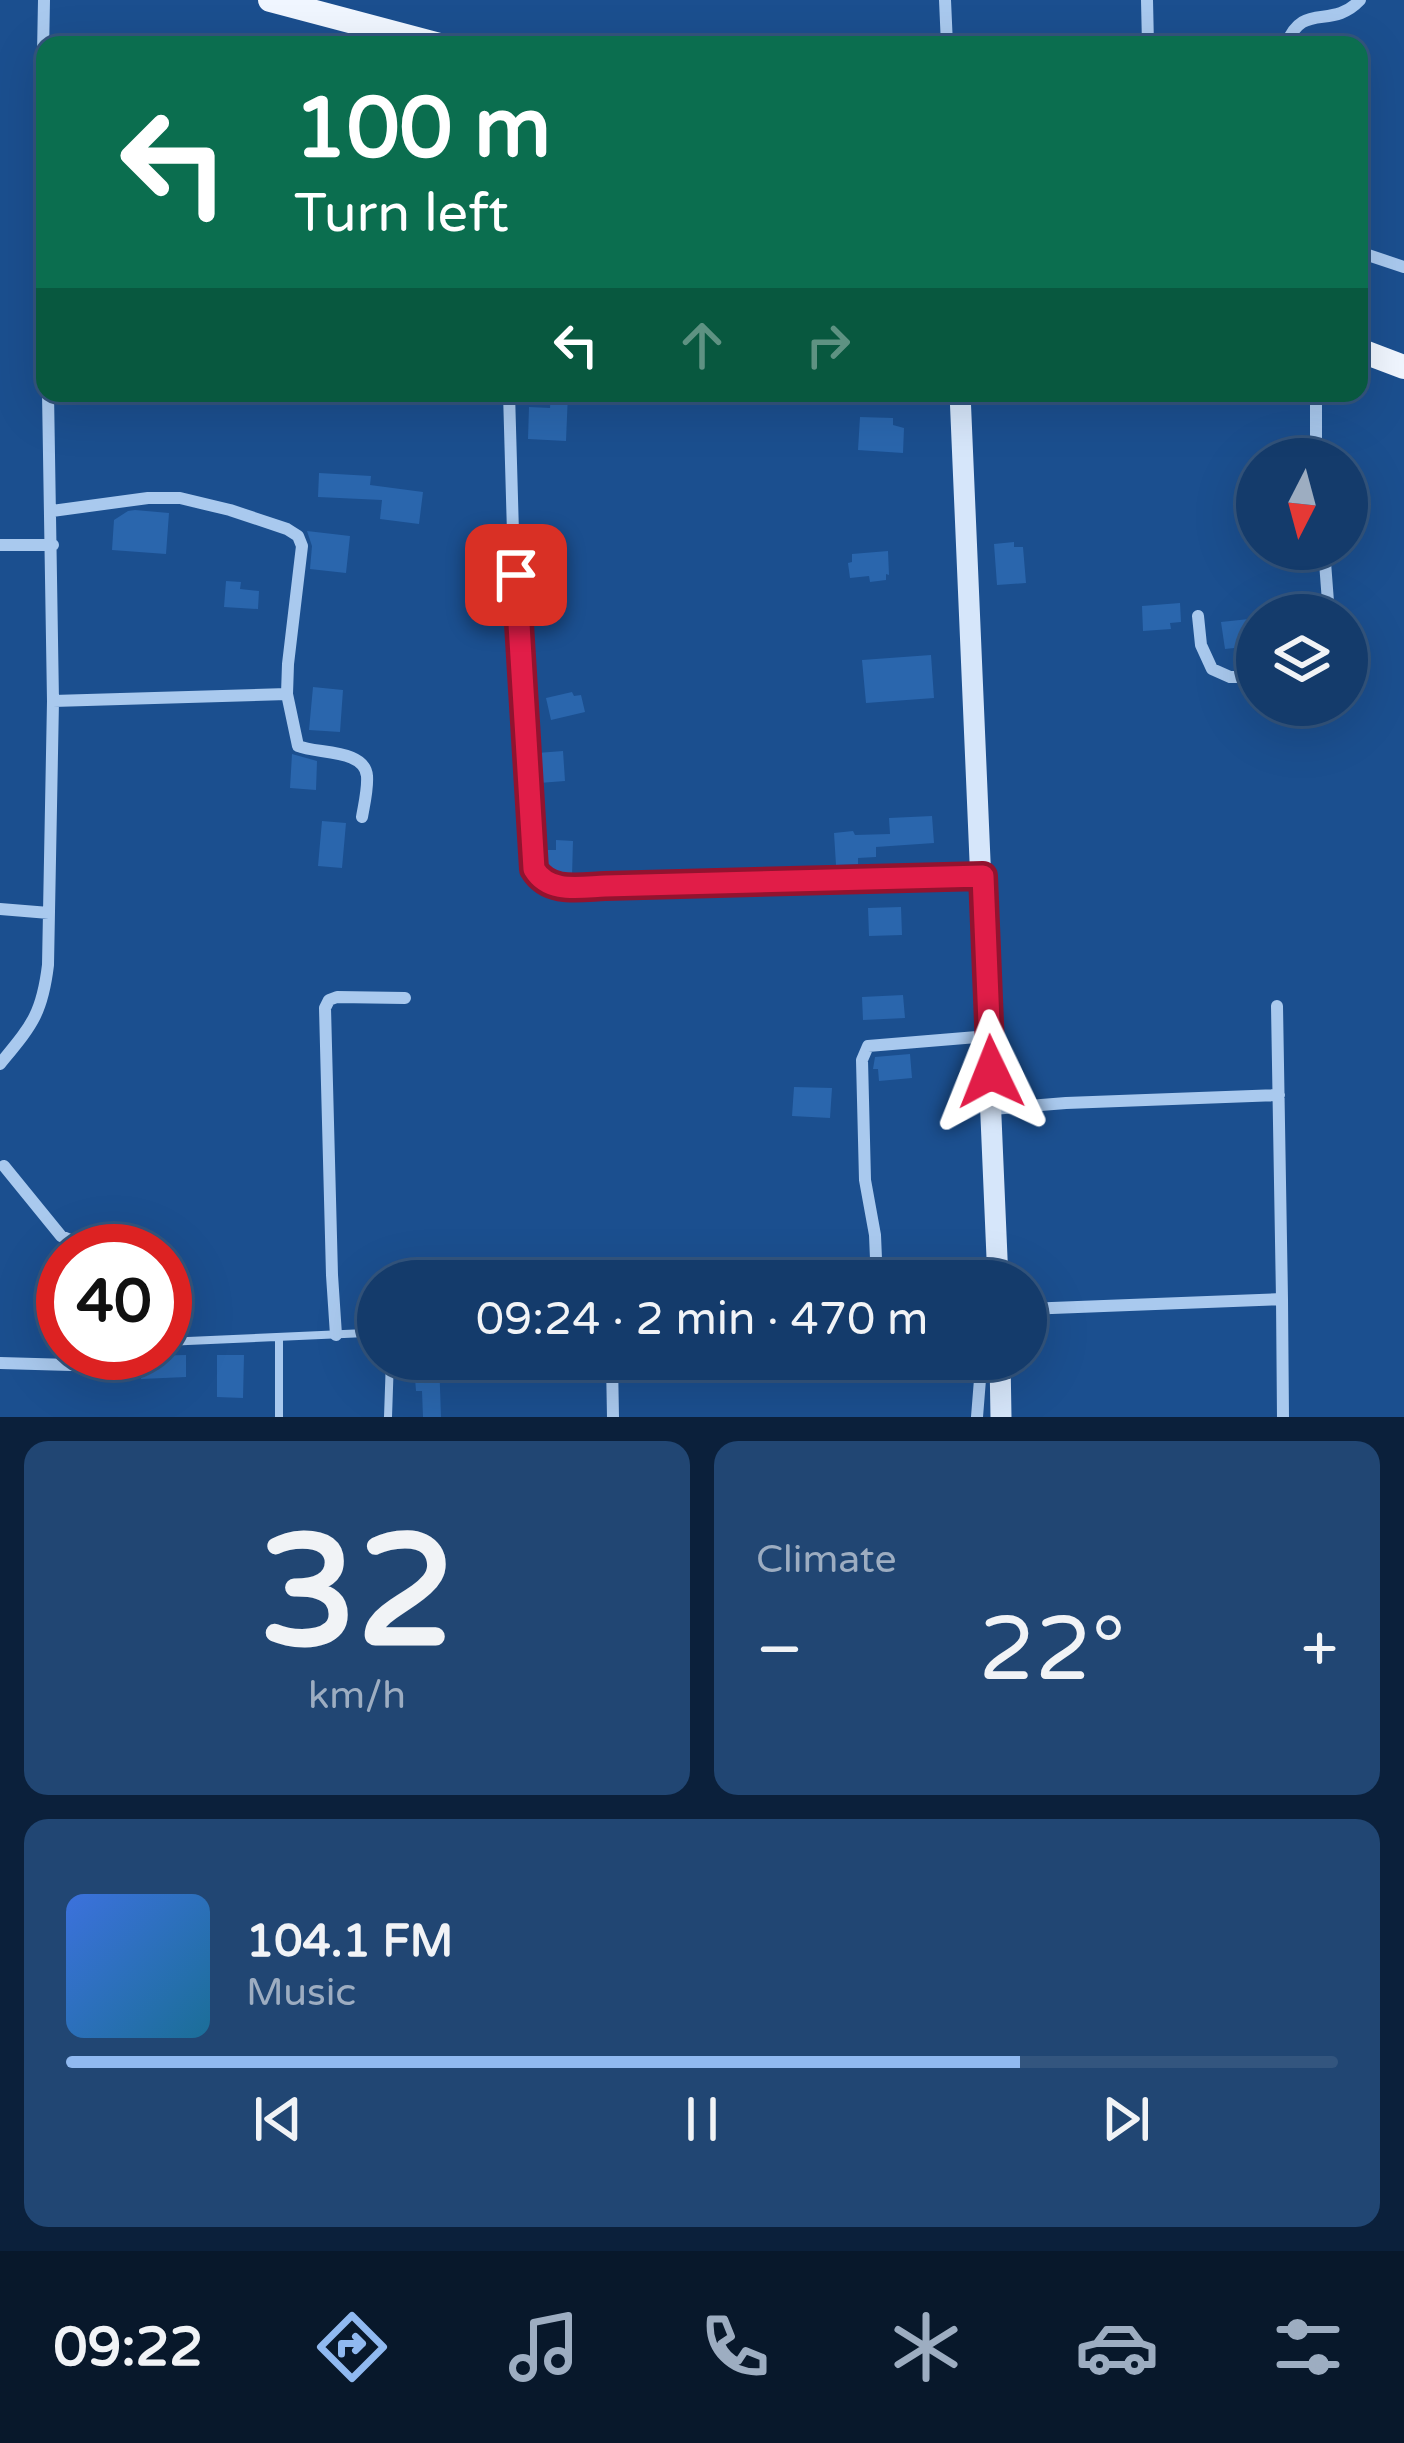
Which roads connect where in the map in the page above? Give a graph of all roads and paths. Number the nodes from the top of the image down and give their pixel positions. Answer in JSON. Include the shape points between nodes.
{"nodes":[{"id":1,"x":44,"y":0,"type":"edge"},
{"id":2,"x":270,"y":0,"type":"edge"},
{"id":3,"x":945,"y":0,"type":"edge"},
{"id":4,"x":1147,"y":0,"type":"edge"},
{"id":5,"x":1360,"y":0,"type":"edge"},
{"id":6,"x":43,"y":36,"type":"edge"},
{"id":7,"x":406,"y":36,"type":"edge"},
{"id":8,"x":947,"y":36,"type":"edge"},
{"id":9,"x":1148,"y":36,"type":"edge"},
{"id":10,"x":1289,"y":36,"type":"edge"},
{"id":11,"x":1368,"y":255,"type":"edge"},
{"id":12,"x":1404,"y":267,"type":"edge"},
{"id":13,"x":1368,"y":353,"type":"edge"},
{"id":14,"x":1404,"y":367,"type":"edge"},
{"id":15,"x":48,"y":402,"type":"edge"},
{"id":16,"x":509,"y":402,"type":"edge"},
{"id":17,"x":960,"y":402,"type":"edge"},
{"id":18,"x":1316,"y":402,"type":"edge"},
{"id":19,"x":1316,"y":438,"type":"edge"},
{"id":20,"x":52,"y":511,"type":"junction"},
{"id":21,"x":0,"y":545,"type":"edge"},
{"id":22,"x":52,"y":545,"type":"junction"},
{"id":23,"x":1198,"y":616,"type":"dead end"},
{"id":24,"x":1236,"y":677,"type":"edge"},
{"id":25,"x":287,"y":694,"type":"junction"},
{"id":26,"x":53,"y":701,"type":"junction"},
{"id":27,"x":362,"y":817,"type":"dead end"},
{"id":28,"x":983,"y":876,"type":"junction"},
{"id":29,"x":0,"y":909,"type":"edge"},
{"id":30,"x":49,"y":913,"type":"junction"},
{"id":31,"x":405,"y":998,"type":"dead end"},
{"id":32,"x":1277,"y":1006,"type":"dead end"},
{"id":33,"x":989,"y":1036,"type":"junction"},
{"id":34,"x":0,"y":1064,"type":"edge"},
{"id":35,"x":1279,"y":1096,"type":"junction"},
{"id":36,"x":992,"y":1109,"type":"junction"},
{"id":37,"x":4,"y":1166,"type":"dead end"},
{"id":38,"x":52,"y":1224,"type":"edge"},
{"id":39,"x":877,"y":1260,"type":"edge"},
{"id":40,"x":997,"y":1260,"type":"edge"},
{"id":41,"x":1282,"y":1299,"type":"junction"},
{"id":42,"x":1047,"y":1308,"type":"edge"},
{"id":43,"x":357,"y":1334,"type":"edge"},
{"id":44,"x":336,"y":1335,"type":"junction"},
{"id":45,"x":279,"y":1338,"type":"junction"},
{"id":46,"x":192,"y":1341,"type":"edge"},
{"id":47,"x":0,"y":1363,"type":"edge"},
{"id":48,"x":36,"y":1364,"type":"edge"},
{"id":49,"x":389,"y":1380,"type":"edge"},
{"id":50,"x":617,"y":1380,"type":"edge"},
{"id":51,"x":980,"y":1380,"type":"edge"},
{"id":52,"x":1000,"y":1380,"type":"edge"},
{"id":53,"x":279,"y":1417,"type":"edge"},
{"id":54,"x":388,"y":1417,"type":"edge"},
{"id":55,"x":613,"y":1417,"type":"edge"},
{"id":56,"x":977,"y":1417,"type":"edge"},
{"id":57,"x":1001,"y":1417,"type":"edge"},
{"id":58,"x":1283,"y":1417,"type":"edge"}],
"edges":[{"from":1,"to":6,"type":"street"},
{"from":2,"to":7,"type":"main road"},
{"from":3,"to":8,"type":"street"},
{"from":4,"to":9,"type":"street"},
{"from":5,"to":10,"type":"street","via":[[1336,14],[1303,16]]},
{"from":11,"to":12,"type":"street"},
{"from":13,"to":14,"type":"main road"},
{"from":15,"to":20,"type":"street"},
{"from":16,"to":28,"type":"street","via":[[534,869],[542,881],[582,887]]},
{"from":17,"to":28,"type":"street"},
{"from":18,"to":19,"type":"street"},
{"from":20,"to":22,"type":"street"},
{"from":20,"to":25,"type":"street","via":[[179,498],[298,536]]},
{"from":21,"to":22,"type":"street"},
{"from":22,"to":26,"type":"street"},
{"from":23,"to":24,"type":"street","via":[[1212,669]]},
{"from":25,"to":26,"type":"street"},
{"from":25,"to":27,"type":"street","via":[[298,746],[349,757],[368,772]]},
{"from":26,"to":30,"type":"street"},
{"from":28,"to":33,"type":"street"},
{"from":29,"to":30,"type":"street"},
{"from":30,"to":34,"type":"street","via":[[45,993]]},
{"from":31,"to":44,"type":"street","via":[[337,997],[325,1007]]},
{"from":32,"to":35,"type":"street"},
{"from":33,"to":36,"type":"street"},
{"from":33,"to":39,"type":"street","via":[[868,1046],[864,1164]]},
{"from":35,"to":36,"type":"street"},
{"from":35,"to":41,"type":"street"},
{"from":36,"to":40,"type":"street"},
{"from":37,"to":38,"type":"street"},
{"from":41,"to":42,"type":"street"},
{"from":41,"to":58,"type":"street"},
{"from":43,"to":44,"type":"lane"},
{"from":44,"to":45,"type":"lane"},
{"from":45,"to":46,"type":"lane"},
{"from":45,"to":53,"type":"lane"},
{"from":47,"to":48,"type":"street"},
{"from":49,"to":54,"type":"lane"},
{"from":50,"to":55,"type":"street"},
{"from":51,"to":56,"type":"street"},
{"from":52,"to":57,"type":"street"}]}
